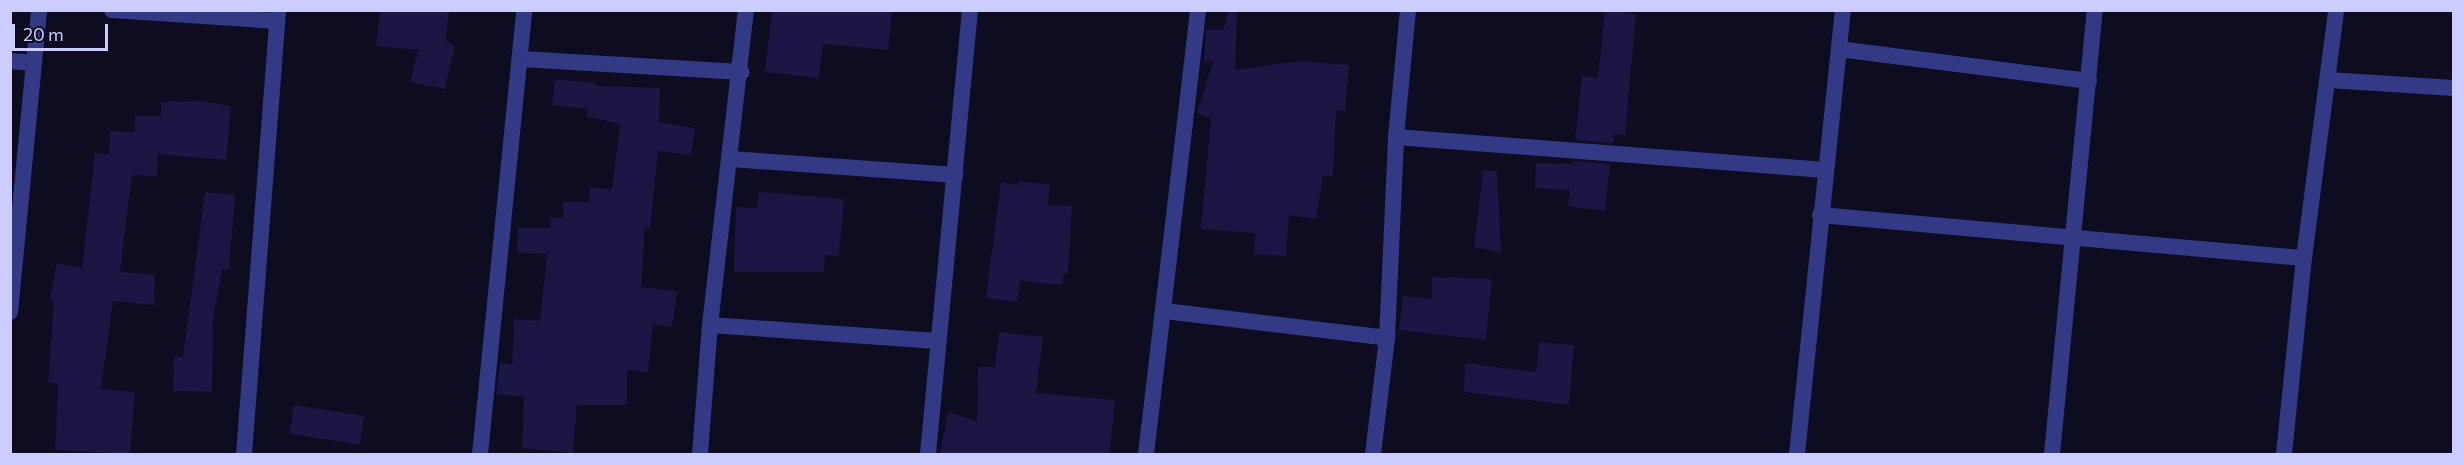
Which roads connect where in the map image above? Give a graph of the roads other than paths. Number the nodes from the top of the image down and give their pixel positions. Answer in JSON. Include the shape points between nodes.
{"nodes":[{"id":1,"x":39,"y":10,"type":"edge"},
{"id":2,"x":112,"y":10,"type":"edge"},
{"id":3,"x":524,"y":10,"type":"edge"},
{"id":4,"x":747,"y":10,"type":"edge"},
{"id":5,"x":970,"y":10,"type":"edge"},
{"id":6,"x":1198,"y":10,"type":"edge"},
{"id":7,"x":1408,"y":10,"type":"edge"},
{"id":8,"x":1843,"y":10,"type":"edge"},
{"id":9,"x":2096,"y":10,"type":"edge"},
{"id":10,"x":2336,"y":10,"type":"edge"},
{"id":11,"x":278,"y":16,"type":"edge"},
{"id":12,"x":1839,"y":49,"type":"junction"},
{"id":13,"x":521,"y":59,"type":"junction"},
{"id":14,"x":10,"y":61,"type":"edge"},
{"id":15,"x":34,"y":63,"type":"junction"},
{"id":16,"x":742,"y":72,"type":"junction"},
{"id":17,"x":2328,"y":80,"type":"junction"},
{"id":18,"x":2088,"y":81,"type":"junction"},
{"id":19,"x":2454,"y":88,"type":"edge"},
{"id":20,"x":1396,"y":137,"type":"junction"},
{"id":21,"x":731,"y":159,"type":"junction"},
{"id":22,"x":1825,"y":170,"type":"junction"},
{"id":23,"x":955,"y":176,"type":"junction"},
{"id":24,"x":1820,"y":215,"type":"junction"},
{"id":25,"x":2073,"y":235,"type":"junction"},
{"id":26,"x":2304,"y":258,"type":"junction"},
{"id":27,"x":1165,"y":311,"type":"junction"},
{"id":28,"x":10,"y":312,"type":"edge"},
{"id":29,"x":710,"y":325,"type":"junction"},
{"id":30,"x":1387,"y":338,"type":"junction"},
{"id":31,"x":937,"y":341,"type":"junction"},
{"id":32,"x":244,"y":454,"type":"edge"},
{"id":33,"x":480,"y":454,"type":"edge"},
{"id":34,"x":700,"y":454,"type":"edge"},
{"id":35,"x":928,"y":454,"type":"edge"},
{"id":36,"x":1146,"y":454,"type":"edge"},
{"id":37,"x":1373,"y":454,"type":"edge"},
{"id":38,"x":1797,"y":454,"type":"edge"},
{"id":39,"x":2052,"y":454,"type":"edge"},
{"id":40,"x":2284,"y":454,"type":"edge"}],
"edges":[{"from":1,"to":15,"type":"street"},
{"from":2,"to":11,"type":"street"},
{"from":3,"to":13,"type":"street"},
{"from":4,"to":16,"type":"street"},
{"from":5,"to":23,"type":"street"},
{"from":6,"to":27,"type":"street"},
{"from":7,"to":20,"type":"street"},
{"from":8,"to":12,"type":"street"},
{"from":9,"to":18,"type":"street"},
{"from":10,"to":17,"type":"street"},
{"from":11,"to":32,"type":"street"},
{"from":12,"to":18,"type":"street"},
{"from":12,"to":22,"type":"street"},
{"from":13,"to":16,"type":"street"},
{"from":13,"to":33,"type":"street"},
{"from":14,"to":15,"type":"street"},
{"from":15,"to":28,"type":"street"},
{"from":16,"to":21,"type":"street"},
{"from":17,"to":19,"type":"street"},
{"from":17,"to":26,"type":"street"},
{"from":18,"to":25,"type":"street"},
{"from":20,"to":22,"type":"street"},
{"from":20,"to":30,"type":"street"},
{"from":21,"to":23,"type":"street"},
{"from":21,"to":29,"type":"street"},
{"from":22,"to":24,"type":"street"},
{"from":23,"to":31,"type":"street"},
{"from":24,"to":25,"type":"street"},
{"from":24,"to":38,"type":"street"},
{"from":25,"to":26,"type":"street"},
{"from":25,"to":39,"type":"street"},
{"from":26,"to":40,"type":"street"},
{"from":27,"to":30,"type":"street"},
{"from":27,"to":36,"type":"street"},
{"from":29,"to":31,"type":"street"},
{"from":29,"to":34,"type":"street"},
{"from":30,"to":37,"type":"street"},
{"from":31,"to":35,"type":"street"}]}
